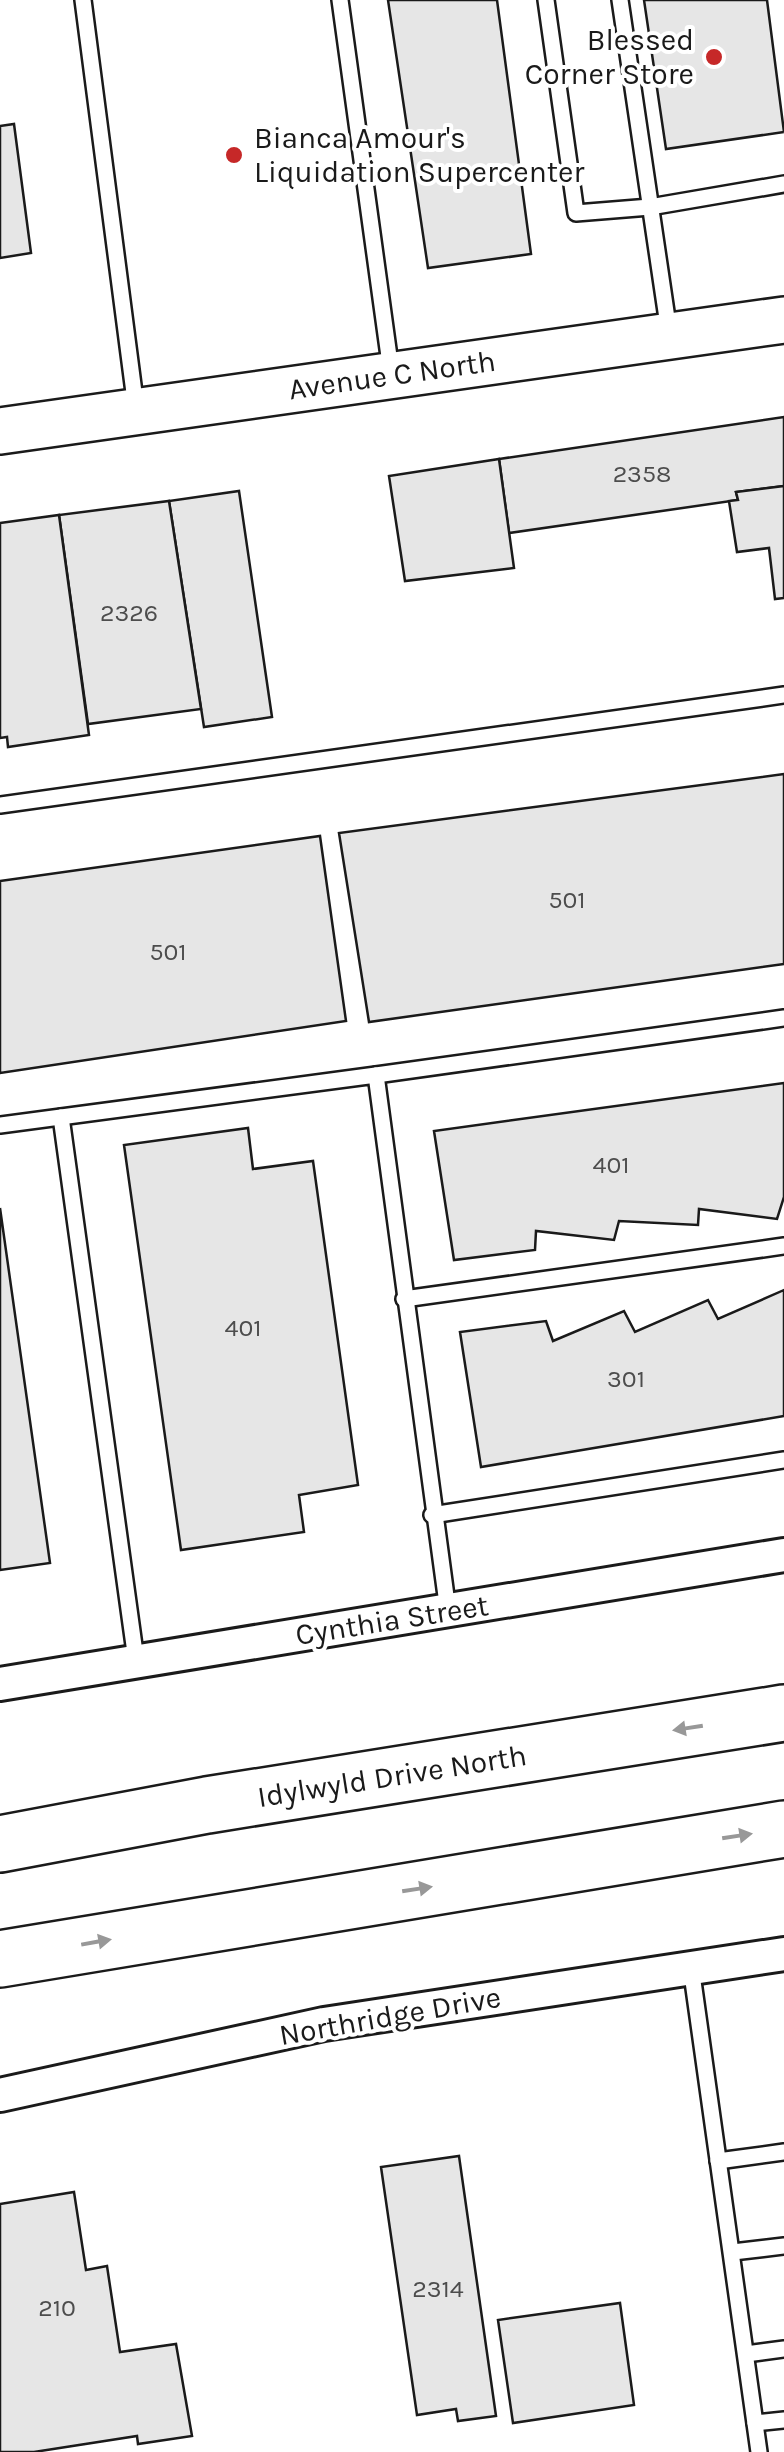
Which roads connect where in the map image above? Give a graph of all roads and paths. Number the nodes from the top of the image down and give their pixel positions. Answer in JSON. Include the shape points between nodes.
{"nodes":[{"id":1,"x":83,"y":0,"type":"edge"},
{"id":2,"x":340,"y":0,"type":"edge"},
{"id":3,"x":546,"y":0,"type":"edge"},
{"id":4,"x":620,"y":0,"type":"edge"},
{"id":5,"x":784,"y":184,"type":"edge"},
{"id":6,"x":650,"y":207,"type":"junction"},
{"id":7,"x":784,"y":320,"type":"edge"},
{"id":8,"x":669,"y":336,"type":"junction"},
{"id":9,"x":391,"y":376,"type":"junction"},
{"id":10,"x":136,"y":412,"type":"junction"},
{"id":11,"x":0,"y":431,"type":"edge"},
{"id":12,"x":784,"y":696,"type":"edge"},
{"id":13,"x":0,"y":805,"type":"edge"},
{"id":14,"x":784,"y":1018,"type":"edge"},
{"id":15,"x":376,"y":1075,"type":"junction"},
{"id":16,"x":61,"y":1117,"type":"junction"},
{"id":17,"x":0,"y":1125,"type":"edge"},
{"id":18,"x":784,"y":1246,"type":"edge"},
{"id":19,"x":404,"y":1299,"type":"junction"},
{"id":20,"x":784,"y":1460,"type":"edge"},
{"id":21,"x":432,"y":1515,"type":"junction"},
{"id":22,"x":784,"y":1555,"type":"edge"},
{"id":23,"x":448,"y":1611,"type":"junction"},
{"id":24,"x":136,"y":1660,"type":"junction"},
{"id":25,"x":0,"y":1684,"type":"edge"},
{"id":26,"x":784,"y":1713,"type":"edge"},
{"id":27,"x":207,"y":1806,"type":"junction"},
{"id":28,"x":0,"y":1813,"type":"edge"},
{"id":29,"x":784,"y":1829,"type":"edge"},
{"id":30,"x":0,"y":1844,"type":"edge"},
{"id":31,"x":784,"y":1954,"type":"edge"},
{"id":32,"x":0,"y":1958,"type":"edge"},
{"id":33,"x":691,"y":1967,"type":"junction"},
{"id":34,"x":0,"y":2095,"type":"edge"},
{"id":35,"x":784,"y":2152,"type":"edge"},
{"id":36,"x":718,"y":2162,"type":"junction"},
{"id":37,"x":784,"y":2246,"type":"edge"},
{"id":38,"x":733,"y":2252,"type":"junction"},
{"id":39,"x":784,"y":2349,"type":"edge"},
{"id":40,"x":746,"y":2354,"type":"junction"},
{"id":41,"x":784,"y":2420,"type":"edge"},
{"id":42,"x":755,"y":2423,"type":"junction"},
{"id":43,"x":759,"y":2452,"type":"edge"}],
"edges":[{"from":1,"to":10,"type":"lane"},
{"from":2,"to":9,"type":"lane"},
{"from":3,"to":6,"type":"lane","via":[[576,213]]},
{"from":4,"to":6,"type":"lane"},
{"from":5,"to":6,"type":"lane"},
{"from":6,"to":8,"type":"lane"},
{"from":7,"to":8,"type":"main road","name":"Avenue C North"},
{"from":8,"to":9,"type":"main road","name":"Avenue C North"},
{"from":9,"to":10,"type":"main road","name":"Avenue C North"},
{"from":10,"to":11,"type":"main road","name":"Avenue C North"},
{"from":12,"to":13,"type":"lane"},
{"from":14,"to":15,"type":"lane"},
{"from":15,"to":16,"type":"lane"},
{"from":15,"to":19,"type":"lane"},
{"from":16,"to":17,"type":"lane"},
{"from":16,"to":24,"type":"lane"},
{"from":18,"to":19,"type":"lane"},
{"from":19,"to":21,"type":"lane"},
{"from":20,"to":21,"type":"lane"},
{"from":21,"to":23,"type":"lane"},
{"from":22,"to":23,"type":"street","name":"Cynthia Street"},
{"from":23,"to":24,"type":"street","name":"Cynthia Street"},
{"from":24,"to":25,"type":"street","name":"Cynthia Street"},
{"from":26,"to":27,"type":"highway","name":"Idylwyld Drive North","one_way":true},
{"from":27,"to":28,"type":"highway"},
{"from":27,"to":30,"type":"highway","name":"Idylwyld Drive North"},
{"from":32,"to":29,"type":"highway","one_way":true},
{"from":31,"to":33,"type":"street","name":"Northridge Drive"},
{"from":33,"to":34,"type":"street","name":"Northridge Drive","via":[[324,2024]]},
{"from":33,"to":36,"type":"lane"},
{"from":35,"to":36,"type":"lane"},
{"from":36,"to":38,"type":"lane"},
{"from":37,"to":38,"type":"lane"},
{"from":38,"to":40,"type":"lane"},
{"from":39,"to":40,"type":"lane"},
{"from":40,"to":42,"type":"lane"},
{"from":41,"to":42,"type":"lane"},
{"from":42,"to":43,"type":"lane"}]}
